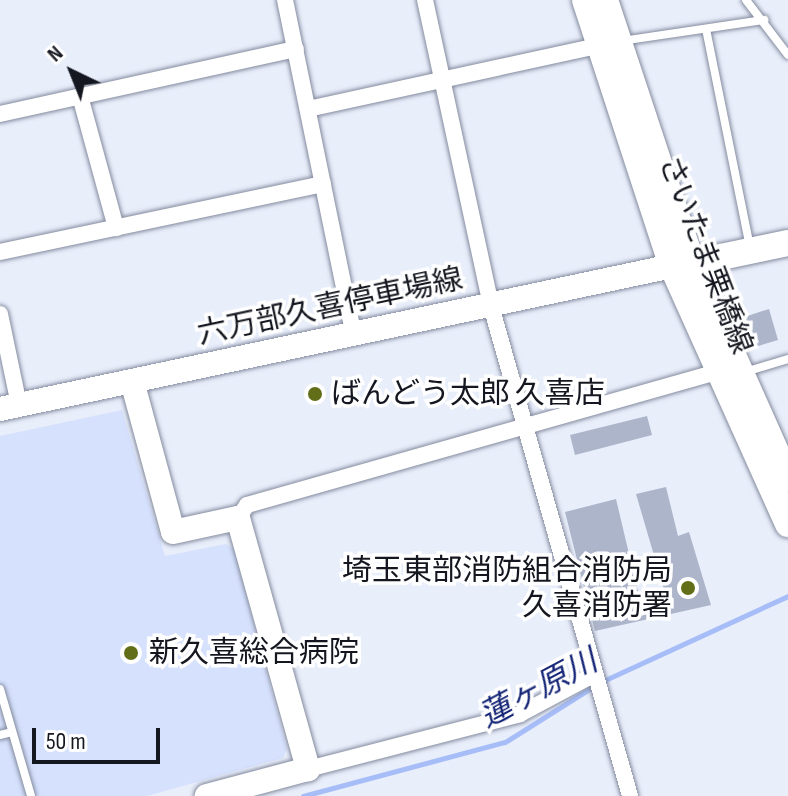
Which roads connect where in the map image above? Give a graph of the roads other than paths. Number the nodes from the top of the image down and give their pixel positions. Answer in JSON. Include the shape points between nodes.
{"nodes":[{"id":1,"x":285,"y":0,"type":"edge"},
{"id":2,"x":425,"y":0,"type":"edge"},
{"id":3,"x":585,"y":0,"type":"edge"},
{"id":4,"x":605,"y":0,"type":"edge"},
{"id":5,"x":746,"y":0,"type":"edge"},
{"id":6,"x":764,"y":20,"type":"junction"},
{"id":7,"x":706,"y":29,"type":"junction"},
{"id":8,"x":607,"y":44,"type":"junction"},
{"id":9,"x":296,"y":49,"type":"junction"},
{"id":10,"x":788,"y":55,"type":"edge"},
{"id":11,"x":443,"y":80,"type":"junction"},
{"id":12,"x":80,"y":96,"type":"junction"},
{"id":13,"x":308,"y":109,"type":"junction"},
{"id":14,"x":0,"y":114,"type":"edge"},
{"id":15,"x":323,"y":184,"type":"junction"},
{"id":16,"x":116,"y":228,"type":"junction"},
{"id":17,"x":788,"y":243,"type":"edge"},
{"id":18,"x":0,"y":252,"type":"edge"},
{"id":19,"x":751,"y":252,"type":"junction"},
{"id":20,"x":682,"y":265,"type":"junction"},
{"id":21,"x":491,"y":306,"type":"junction"},
{"id":22,"x":0,"y":314,"type":"edge"},
{"id":23,"x":354,"y":336,"type":"junction"},
{"id":24,"x":788,"y":359,"type":"edge"},
{"id":25,"x":726,"y":374,"type":"junction"},
{"id":26,"x":132,"y":381,"type":"junction"},
{"id":27,"x":10,"y":407,"type":"edge"},
{"id":28,"x":524,"y":427,"type":"junction"},
{"id":29,"x":788,"y":479,"type":"edge"},
{"id":30,"x":238,"y":518,"type":"junction"},
{"id":31,"x":788,"y":524,"type":"edge"},
{"id":32,"x":595,"y":674,"type":"junction"},
{"id":33,"x":0,"y":689,"type":"edge"},
{"id":34,"x":12,"y":732,"type":"junction"},
{"id":35,"x":0,"y":735,"type":"edge"},
{"id":36,"x":308,"y":769,"type":"junction"},
{"id":37,"x":31,"y":796,"type":"edge"},
{"id":38,"x":207,"y":796,"type":"edge"},
{"id":39,"x":630,"y":796,"type":"edge"}],
"edges":[{"from":1,"to":9,"type":"street"},
{"from":2,"to":11,"type":"street"},
{"from":3,"to":8,"type":"main road","name":"さいたま栗橋線"},
{"from":4,"to":8,"type":"main road","name":"さいたま栗橋線"},
{"from":5,"to":6,"type":"lane"},
{"from":6,"to":7,"type":"lane"},
{"from":6,"to":10,"type":"lane"},
{"from":7,"to":8,"type":"lane"},
{"from":7,"to":19,"type":"lane"},
{"from":8,"to":11,"type":"street"},
{"from":8,"to":20,"type":"main road","name":"さいたま栗橋線"},
{"from":9,"to":12,"type":"street"},
{"from":9,"to":13,"type":"street"},
{"from":11,"to":13,"type":"street"},
{"from":11,"to":21,"type":"street"},
{"from":12,"to":14,"type":"street"},
{"from":12,"to":16,"type":"street"},
{"from":13,"to":15,"type":"street"},
{"from":15,"to":16,"type":"street"},
{"from":15,"to":23,"type":"street"},
{"from":16,"to":18,"type":"street"},
{"from":17,"to":19,"type":"main road"},
{"from":19,"to":20,"type":"main road"},
{"from":20,"to":21,"type":"main road","name":"六万部久喜停車場線"},
{"from":20,"to":25,"type":"main road","name":"さいたま栗橋線"},
{"from":21,"to":23,"type":"main road","name":"六万部久喜停車場線"},
{"from":21,"to":28,"type":"street"},
{"from":22,"to":27,"type":"street"},
{"from":23,"to":26,"type":"main road","name":"六万部久喜停車場線"},
{"from":24,"to":25,"type":"lane"},
{"from":25,"to":28,"type":"street"},
{"from":25,"to":29,"type":"main road","name":"さいたま栗橋線"},
{"from":25,"to":31,"type":"main road","name":"さいたま栗橋線"},
{"from":26,"to":27,"type":"main road","name":"六万部久喜停車場線"},
{"from":26,"to":30,"type":"main road","via":[[173,532]]},
{"from":28,"to":30,"type":"street","via":[[247,505]]},
{"from":28,"to":32,"type":"street"},
{"from":30,"to":36,"type":"main road"},
{"from":32,"to":36,"type":"street","via":[[520,714]]},
{"from":32,"to":39,"type":"street"},
{"from":33,"to":34,"type":"lane"},
{"from":34,"to":35,"type":"lane"},
{"from":34,"to":37,"type":"lane"},
{"from":36,"to":38,"type":"main road"}]}
